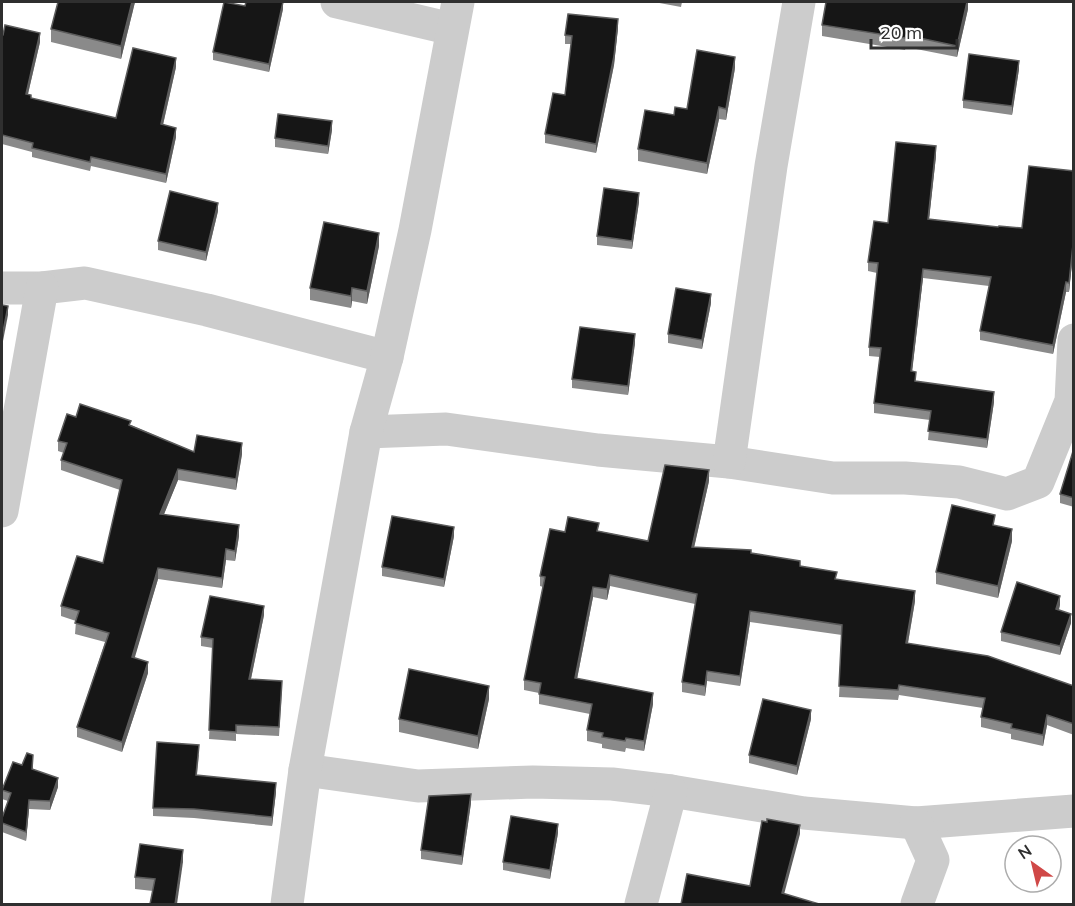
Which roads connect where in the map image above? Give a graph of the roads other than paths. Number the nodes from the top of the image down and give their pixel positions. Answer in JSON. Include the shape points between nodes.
{"nodes":[{"id":1,"x":337,"y":2,"type":"edge"},
{"id":2,"x":799,"y":2,"type":"edge"},
{"id":3,"x":455,"y":15,"type":"edge"},
{"id":4,"x":2,"y":288,"type":"edge"},
{"id":5,"x":42,"y":288,"type":"junction"},
{"id":6,"x":1074,"y":340,"type":"edge"},
{"id":7,"x":387,"y":357,"type":"junction"},
{"id":8,"x":1072,"y":401,"type":"edge"},
{"id":9,"x":366,"y":432,"type":"junction"},
{"id":10,"x":729,"y":462,"type":"junction"},
{"id":11,"x":2,"y":511,"type":"edge"},
{"id":12,"x":305,"y":770,"type":"junction"},
{"id":13,"x":671,"y":790,"type":"junction"},
{"id":14,"x":1074,"y":811,"type":"edge"},
{"id":15,"x":916,"y":823,"type":"junction"},
{"id":16,"x":287,"y":904,"type":"edge"},
{"id":17,"x":641,"y":904,"type":"edge"},
{"id":18,"x":917,"y":904,"type":"edge"}],
"edges":[{"from":1,"to":3,"type":"street"},
{"from":2,"to":10,"type":"street","via":[[771,166]]},
{"from":3,"to":7,"type":"street"},
{"from":4,"to":5,"type":"street"},
{"from":5,"to":7,"type":"street","via":[[85,284],[207,310]]},
{"from":5,"to":11,"type":"street"},
{"from":6,"to":8,"type":"street"},
{"from":7,"to":9,"type":"street"},
{"from":8,"to":10,"type":"street","via":[[1038,482],[1007,494],[959,482],[833,478]]},
{"from":9,"to":10,"type":"street","via":[[446,429],[598,450]]},
{"from":9,"to":12,"type":"street"},
{"from":12,"to":13,"type":"street","via":[[417,786],[533,782]]},
{"from":12,"to":16,"type":"street"},
{"from":13,"to":15,"type":"street","via":[[804,813]]},
{"from":13,"to":17,"type":"street"},
{"from":14,"to":15,"type":"street"},
{"from":15,"to":18,"type":"street","via":[[933,860]]}]}
